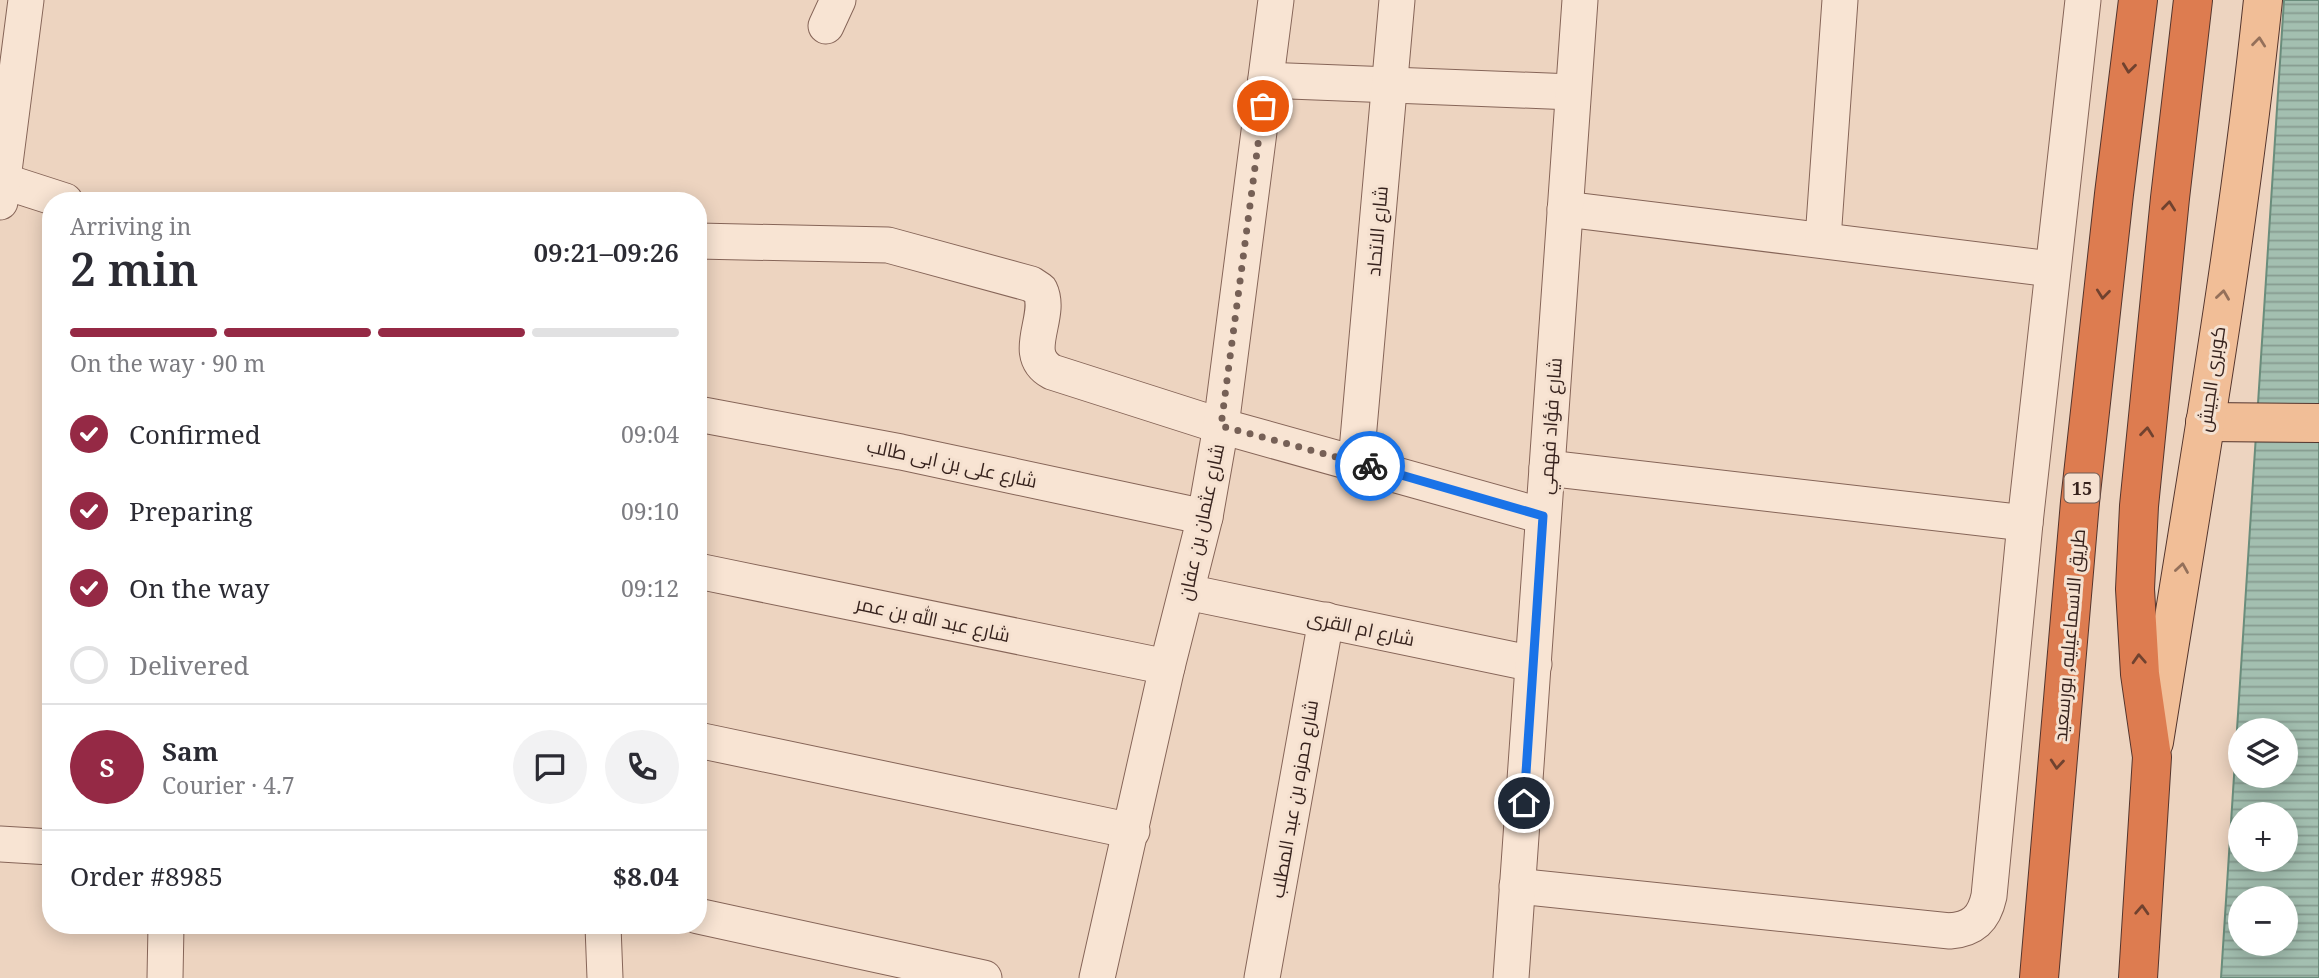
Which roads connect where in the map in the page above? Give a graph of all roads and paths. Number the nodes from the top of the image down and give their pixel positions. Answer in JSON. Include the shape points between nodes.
{"nodes":[{"id":1,"x":26,"y":0,"type":"edge"},
{"id":2,"x":1276,"y":0,"type":"edge"},
{"id":3,"x":1397,"y":0,"type":"edge"},
{"id":4,"x":1580,"y":0,"type":"edge"},
{"id":5,"x":1840,"y":0,"type":"edge"},
{"id":6,"x":2083,"y":0,"type":"edge"},
{"id":7,"x":2138,"y":0,"type":"edge"},
{"id":8,"x":2193,"y":0,"type":"edge"},
{"id":9,"x":2263,"y":0,"type":"edge"},
{"id":10,"x":1266,"y":80,"type":"junction"},
{"id":11,"x":1391,"y":85,"type":"junction"},
{"id":12,"x":1573,"y":92,"type":"junction"},
{"id":13,"x":1,"y":187,"type":"edge"},
{"id":14,"x":42,"y":196,"type":"edge"},
{"id":15,"x":1565,"y":209,"type":"junction"},
{"id":16,"x":1823,"y":239,"type":"junction"},
{"id":17,"x":707,"y":241,"type":"edge"},
{"id":18,"x":2052,"y":269,"type":"junction"},
{"id":19,"x":707,"y":416,"type":"edge"},
{"id":20,"x":2205,"y":422,"type":"junction"},
{"id":21,"x":2319,"y":423,"type":"edge"},
{"id":22,"x":1221,"y":426,"type":"junction"},
{"id":23,"x":1356,"y":462,"type":"junction"},
{"id":24,"x":1547,"y":468,"type":"junction"},
{"id":25,"x":1543,"y":516,"type":"junction"},
{"id":26,"x":1205,"y":517,"type":"junction"},
{"id":27,"x":2025,"y":523,"type":"junction"},
{"id":28,"x":707,"y":573,"type":"edge"},
{"id":29,"x":1187,"y":592,"type":"junction"},
{"id":30,"x":1326,"y":620,"type":"junction"},
{"id":31,"x":1534,"y":664,"type":"junction"},
{"id":32,"x":1167,"y":667,"type":"junction"},
{"id":33,"x":707,"y":742,"type":"edge"},
{"id":34,"x":2152,"y":757,"type":"junction"},
{"id":35,"x":1132,"y":831,"type":"junction"},
{"id":36,"x":0,"y":844,"type":"edge"},
{"id":37,"x":42,"y":846,"type":"edge"},
{"id":38,"x":1517,"y":886,"type":"junction"},
{"id":39,"x":707,"y":918,"type":"edge"},
{"id":40,"x":166,"y":934,"type":"edge"},
{"id":41,"x":603,"y":934,"type":"edge"},
{"id":42,"x":927,"y":971,"type":"edge"},
{"id":43,"x":165,"y":978,"type":"edge"},
{"id":44,"x":605,"y":978,"type":"edge"},
{"id":45,"x":984,"y":978,"type":"edge"},
{"id":46,"x":1097,"y":978,"type":"edge"},
{"id":47,"x":1262,"y":978,"type":"edge"},
{"id":48,"x":1511,"y":978,"type":"edge"},
{"id":49,"x":2039,"y":978,"type":"edge"},
{"id":50,"x":2138,"y":978,"type":"edge"}],
"edges":[{"from":1,"to":13,"type":"street"},
{"from":2,"to":10,"type":"street","name":"شارع عثمان بن عفان"},
{"from":3,"to":11,"type":"street","name":"شارع الاتحاد"},
{"from":4,"to":12,"type":"street","name":"شارع فؤاد فهمي"},
{"from":5,"to":16,"type":"street"},
{"from":6,"to":18,"type":"street"},
{"from":7,"to":49,"type":"highway","name":"طريق الاسماعيليه, بورسعيد","number":"15","one_way":true,"via":[[2080,502]]},
{"from":34,"to":8,"type":"highway","one_way":true,"via":[[2140,674],[2135,589],[2139,506]]},
{"from":20,"to":9,"type":"main road","name":"كوبرى الجيش","one_way":true},
{"from":10,"to":11,"type":"street"},
{"from":10,"to":22,"type":"street","name":"شارع عثمان بن عفان"},
{"from":11,"to":12,"type":"street"},
{"from":11,"to":23,"type":"street","name":"شارع الاتحاد"},
{"from":12,"to":15,"type":"street","name":"شارع فؤاد فهمي"},
{"from":13,"to":14,"type":"street"},
{"from":15,"to":16,"type":"street"},
{"from":15,"to":24,"type":"street","name":"شارع فؤاد فهمي"},
{"from":16,"to":18,"type":"street"},
{"from":17,"to":22,"type":"street","via":[[888,245],[1031,284],[1043,297],[1036,351],[1045,368]]},
{"from":18,"to":27,"type":"street"},
{"from":19,"to":26,"type":"street","name":"شارع على بن ابى طالب"},
{"from":20,"to":21,"type":"main road"},
{"from":34,"to":20,"type":"main road","name":"كوبرى الجيش","one_way":true},
{"from":22,"to":23,"type":"street"},
{"from":22,"to":26,"type":"street","name":"شارع عثمان بن عفان"},
{"from":23,"to":25,"type":"street"},
{"from":24,"to":25,"type":"street","name":"شارع فؤاد فهمي"},
{"from":24,"to":27,"type":"street"},
{"from":25,"to":31,"type":"street","name":"شارع فؤاد فهمي"},
{"from":26,"to":29,"type":"street","name":"شارع عثمان بن عفان"},
{"from":27,"to":38,"type":"street","via":[[1989,896],[1987,908],[1972,926],[1950,931]]},
{"from":28,"to":32,"type":"street","name":"شارع عبد الله بن عمر"},
{"from":29,"to":30,"type":"street","name":"شارع ام القرى"},
{"from":29,"to":32,"type":"street","name":"شارع عثمان بن عفان"},
{"from":30,"to":31,"type":"street","name":"شارع ام القرى"},
{"from":30,"to":47,"type":"street","name":"شارع حمزه بن عبد المطلب"},
{"from":31,"to":38,"type":"street","name":"شارع فؤاد فهمي"},
{"from":32,"to":35,"type":"street","name":"شارع عثمان بن عفان"},
{"from":33,"to":35,"type":"street"},
{"from":50,"to":34,"type":"highway","one_way":true},
{"from":35,"to":46,"type":"street","name":"شارع عثمان بن عفان"},
{"from":36,"to":37,"type":"street"},
{"from":38,"to":48,"type":"street","name":"شارع فؤاد فهمي"},
{"from":39,"to":42,"type":"street"},
{"from":40,"to":43,"type":"street"},
{"from":41,"to":44,"type":"street"},
{"from":42,"to":45,"type":"street"}]}
